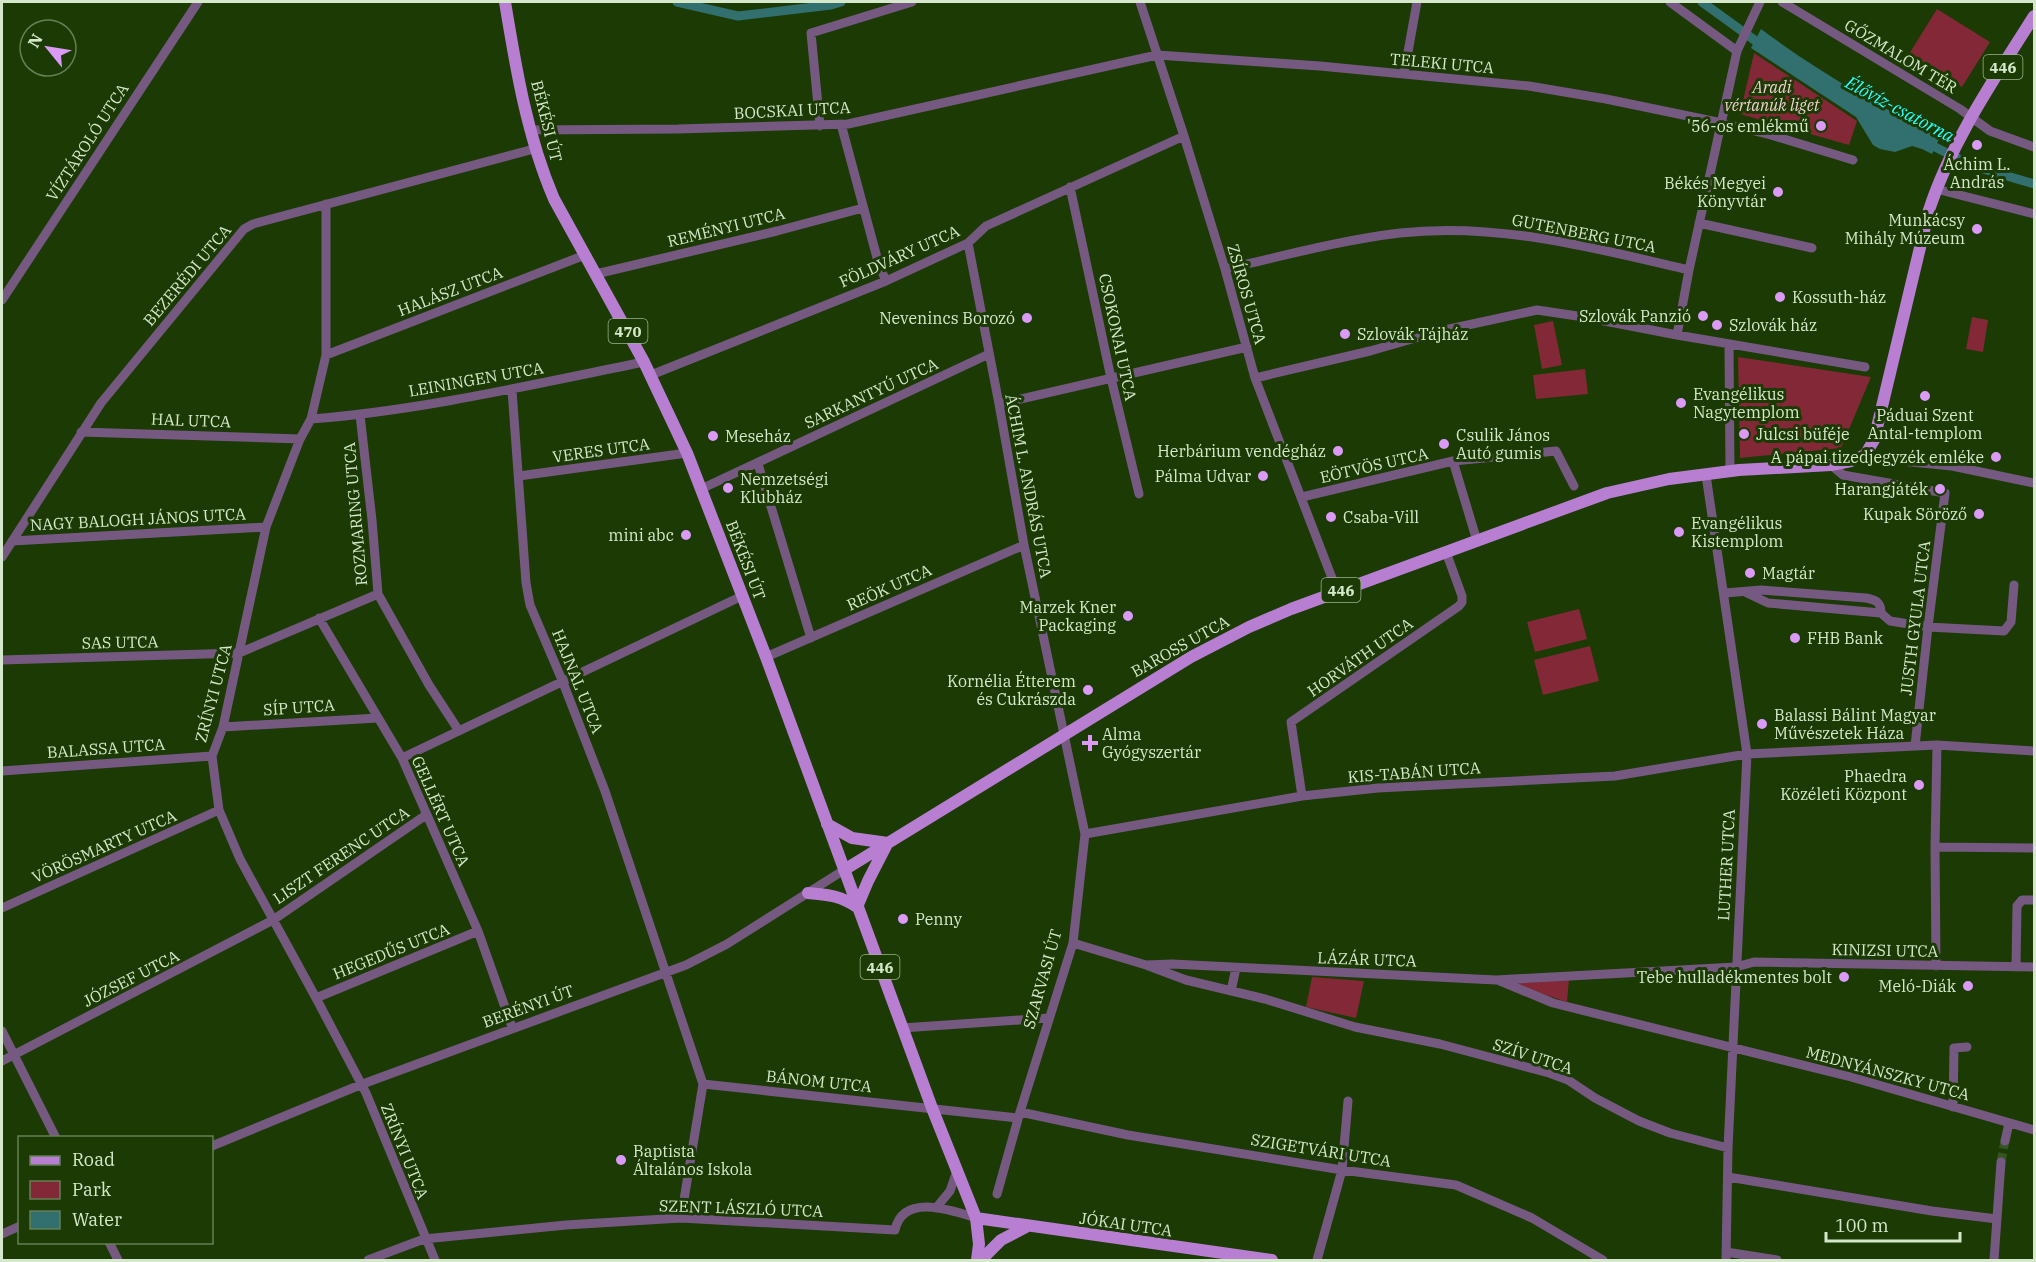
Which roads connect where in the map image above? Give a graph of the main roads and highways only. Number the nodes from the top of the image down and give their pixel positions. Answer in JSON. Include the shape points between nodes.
{"nodes":[{"id":1,"x":505,"y":2,"type":"edge"},
{"id":2,"x":2034,"y":16,"type":"edge"},
{"id":3,"x":827,"y":824,"type":"junction"},
{"id":4,"x":888,"y":843,"type":"junction"},
{"id":5,"x":844,"y":870,"type":"junction"},
{"id":6,"x":808,"y":893,"type":"road end"},
{"id":7,"x":857,"y":907,"type":"junction"},
{"id":8,"x":976,"y":1218,"type":"junction"},
{"id":9,"x":1026,"y":1227,"type":"junction"},
{"id":10,"x":979,"y":1260,"type":"edge"},
{"id":11,"x":1267,"y":1260,"type":"edge"},
{"id":12,"x":1272,"y":1260,"type":"edge"}],
"edges":[{"from":1,"to":3,"type":"main road","name":"BÉKÉSI ÚT","number":"470","via":[[534,149],[554,199],[651,375],[687,453]]},
{"from":2,"to":4,"type":"main road","name":"BAROSS UTCA","number":"446","via":[[1983,97],[1942,173],[1874,440],[1865,455],[1831,465],[1730,471],[1606,493],[1337,591],[1215,643]]},
{"from":3,"to":4,"type":"main road","via":[[852,838]]},
{"from":3,"to":5,"type":"main road","name":"BÉKÉSI ÚT","number":"470"},
{"from":4,"to":5,"type":"main road","name":"BAROSS UTCA","number":"446"},
{"from":4,"to":7,"type":"main road"},
{"from":5,"to":7,"type":"main road","number":"446"},
{"from":6,"to":7,"type":"main road","via":[[835,895]]},
{"from":7,"to":8,"type":"main road","number":"446"},
{"from":8,"to":9,"type":"main road","name":"JÓKAI UTCA"},
{"from":8,"to":10,"type":"main road","number":"446"},
{"from":9,"to":10,"type":"main road","via":[[1001,1240]]},
{"from":9,"to":11,"type":"main road","name":"JÓKAI UTCA"},
{"from":11,"to":12,"type":"main road","name":"JÓKAI UTCA"}]}
